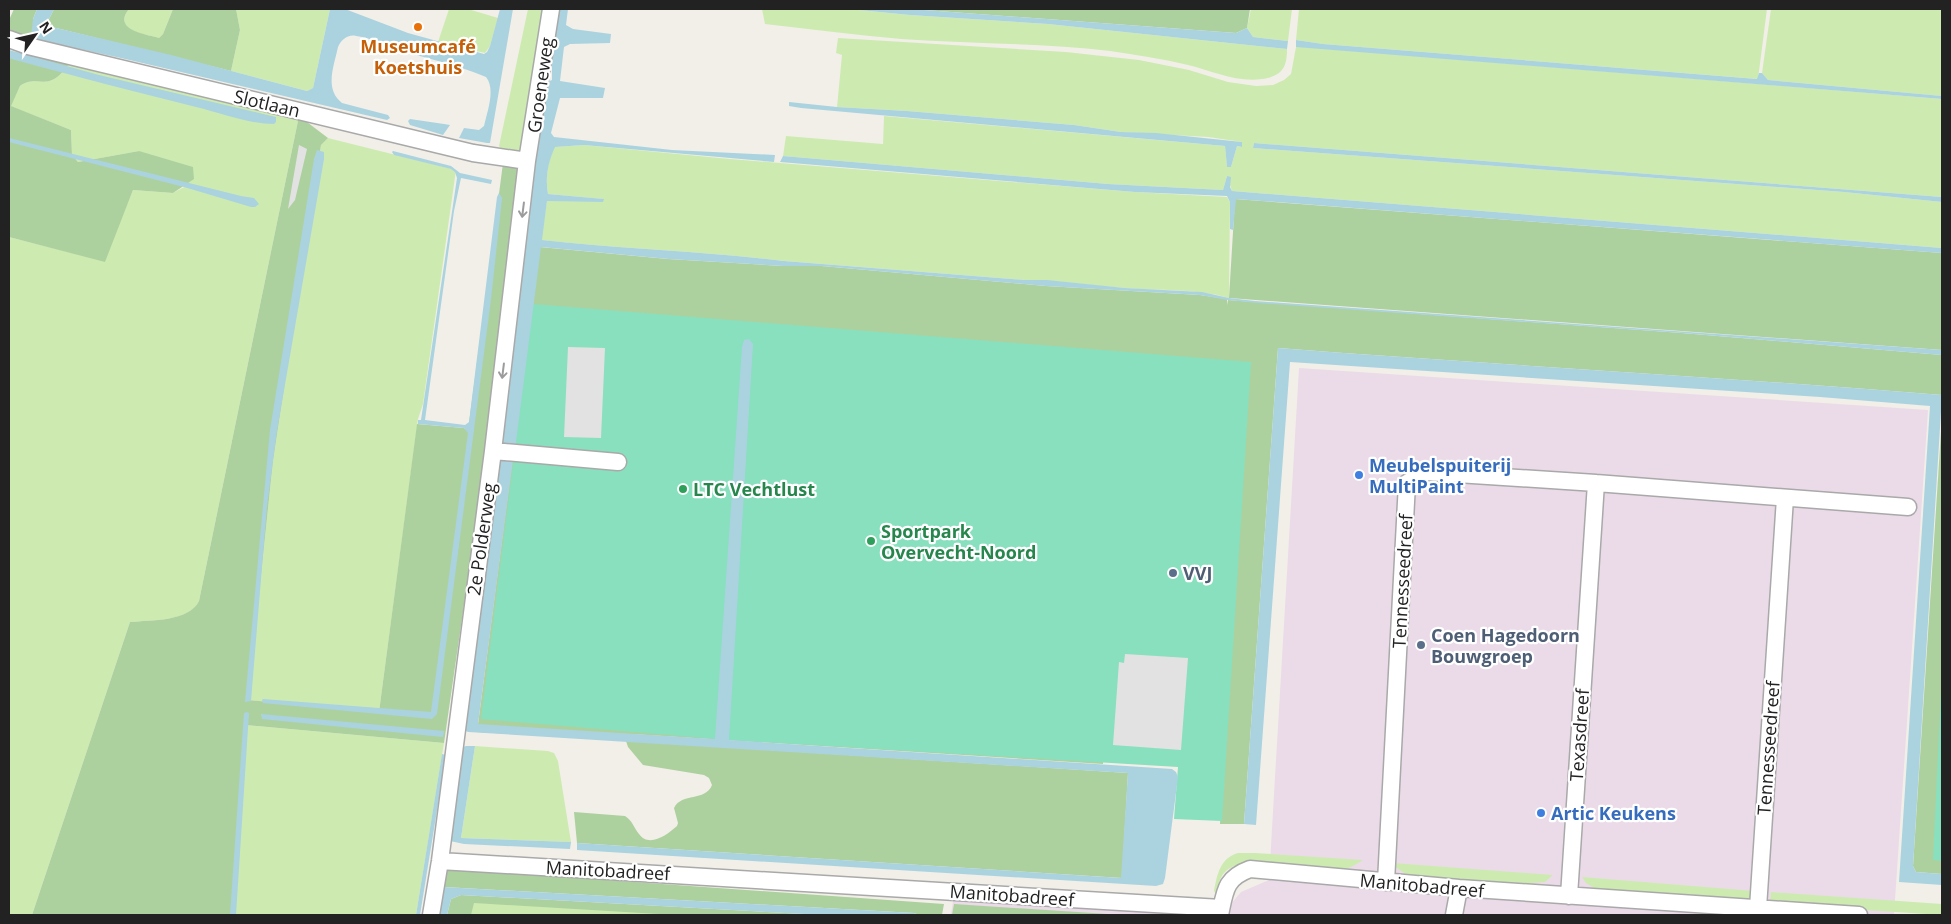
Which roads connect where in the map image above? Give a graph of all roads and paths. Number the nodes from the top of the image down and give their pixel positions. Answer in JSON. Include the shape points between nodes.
{"nodes":[{"id":1,"x":551,"y":9,"type":"edge"},
{"id":2,"x":9,"y":39,"type":"edge"},
{"id":3,"x":527,"y":161,"type":"junction"},
{"id":4,"x":493,"y":451,"type":"junction"},
{"id":5,"x":618,"y":462,"type":"dead end"},
{"id":6,"x":1596,"y":483,"type":"junction"},
{"id":7,"x":1785,"y":498,"type":"junction"},
{"id":8,"x":1908,"y":507,"type":"dead end"},
{"id":9,"x":440,"y":861,"type":"junction"},
{"id":10,"x":1386,"y":882,"type":"junction"},
{"id":11,"x":1459,"y":888,"type":"junction"},
{"id":12,"x":1569,"y":896,"type":"junction"},
{"id":13,"x":1758,"y":908,"type":"junction"},
{"id":14,"x":1221,"y":912,"type":"edge"},
{"id":15,"x":431,"y":915,"type":"edge"},
{"id":16,"x":1454,"y":915,"type":"edge"},
{"id":17,"x":1859,"y":915,"type":"edge"}],
"edges":[{"from":1,"to":3,"type":"street","name":"Groeneweg"},
{"from":2,"to":3,"type":"street","name":"Slotlaan","via":[[473,153]]},
{"from":3,"to":4,"type":"street","name":"2e Polderweg","one_way":true},
{"from":4,"to":5,"type":"street"},
{"from":4,"to":9,"type":"street","name":"2e Polderweg"},
{"from":6,"to":7,"type":"street","name":"Tennesseedreef"},
{"from":6,"to":10,"type":"street","name":"Tennesseedreef","via":[[1426,472],[1407,482]]},
{"from":6,"to":12,"type":"street","name":"Texasdreef"},
{"from":7,"to":8,"type":"street","name":"Tennesseedreef"},
{"from":7,"to":13,"type":"street","name":"Tennesseedreef"},
{"from":9,"to":14,"type":"street","name":"Manitobadreef"},
{"from":9,"to":15,"type":"street","name":"2e Polderweg"},
{"from":10,"to":11,"type":"street","name":"Manitobadreef"},
{"from":10,"to":14,"type":"street","name":"Manitobadreef","via":[[1250,869],[1236,875],[1227,887]]},
{"from":11,"to":12,"type":"street","name":"Manitobadreef"},
{"from":11,"to":16,"type":"street"},
{"from":12,"to":13,"type":"street","name":"Manitobadreef"},
{"from":13,"to":17,"type":"street","name":"Manitobadreef"}]}
